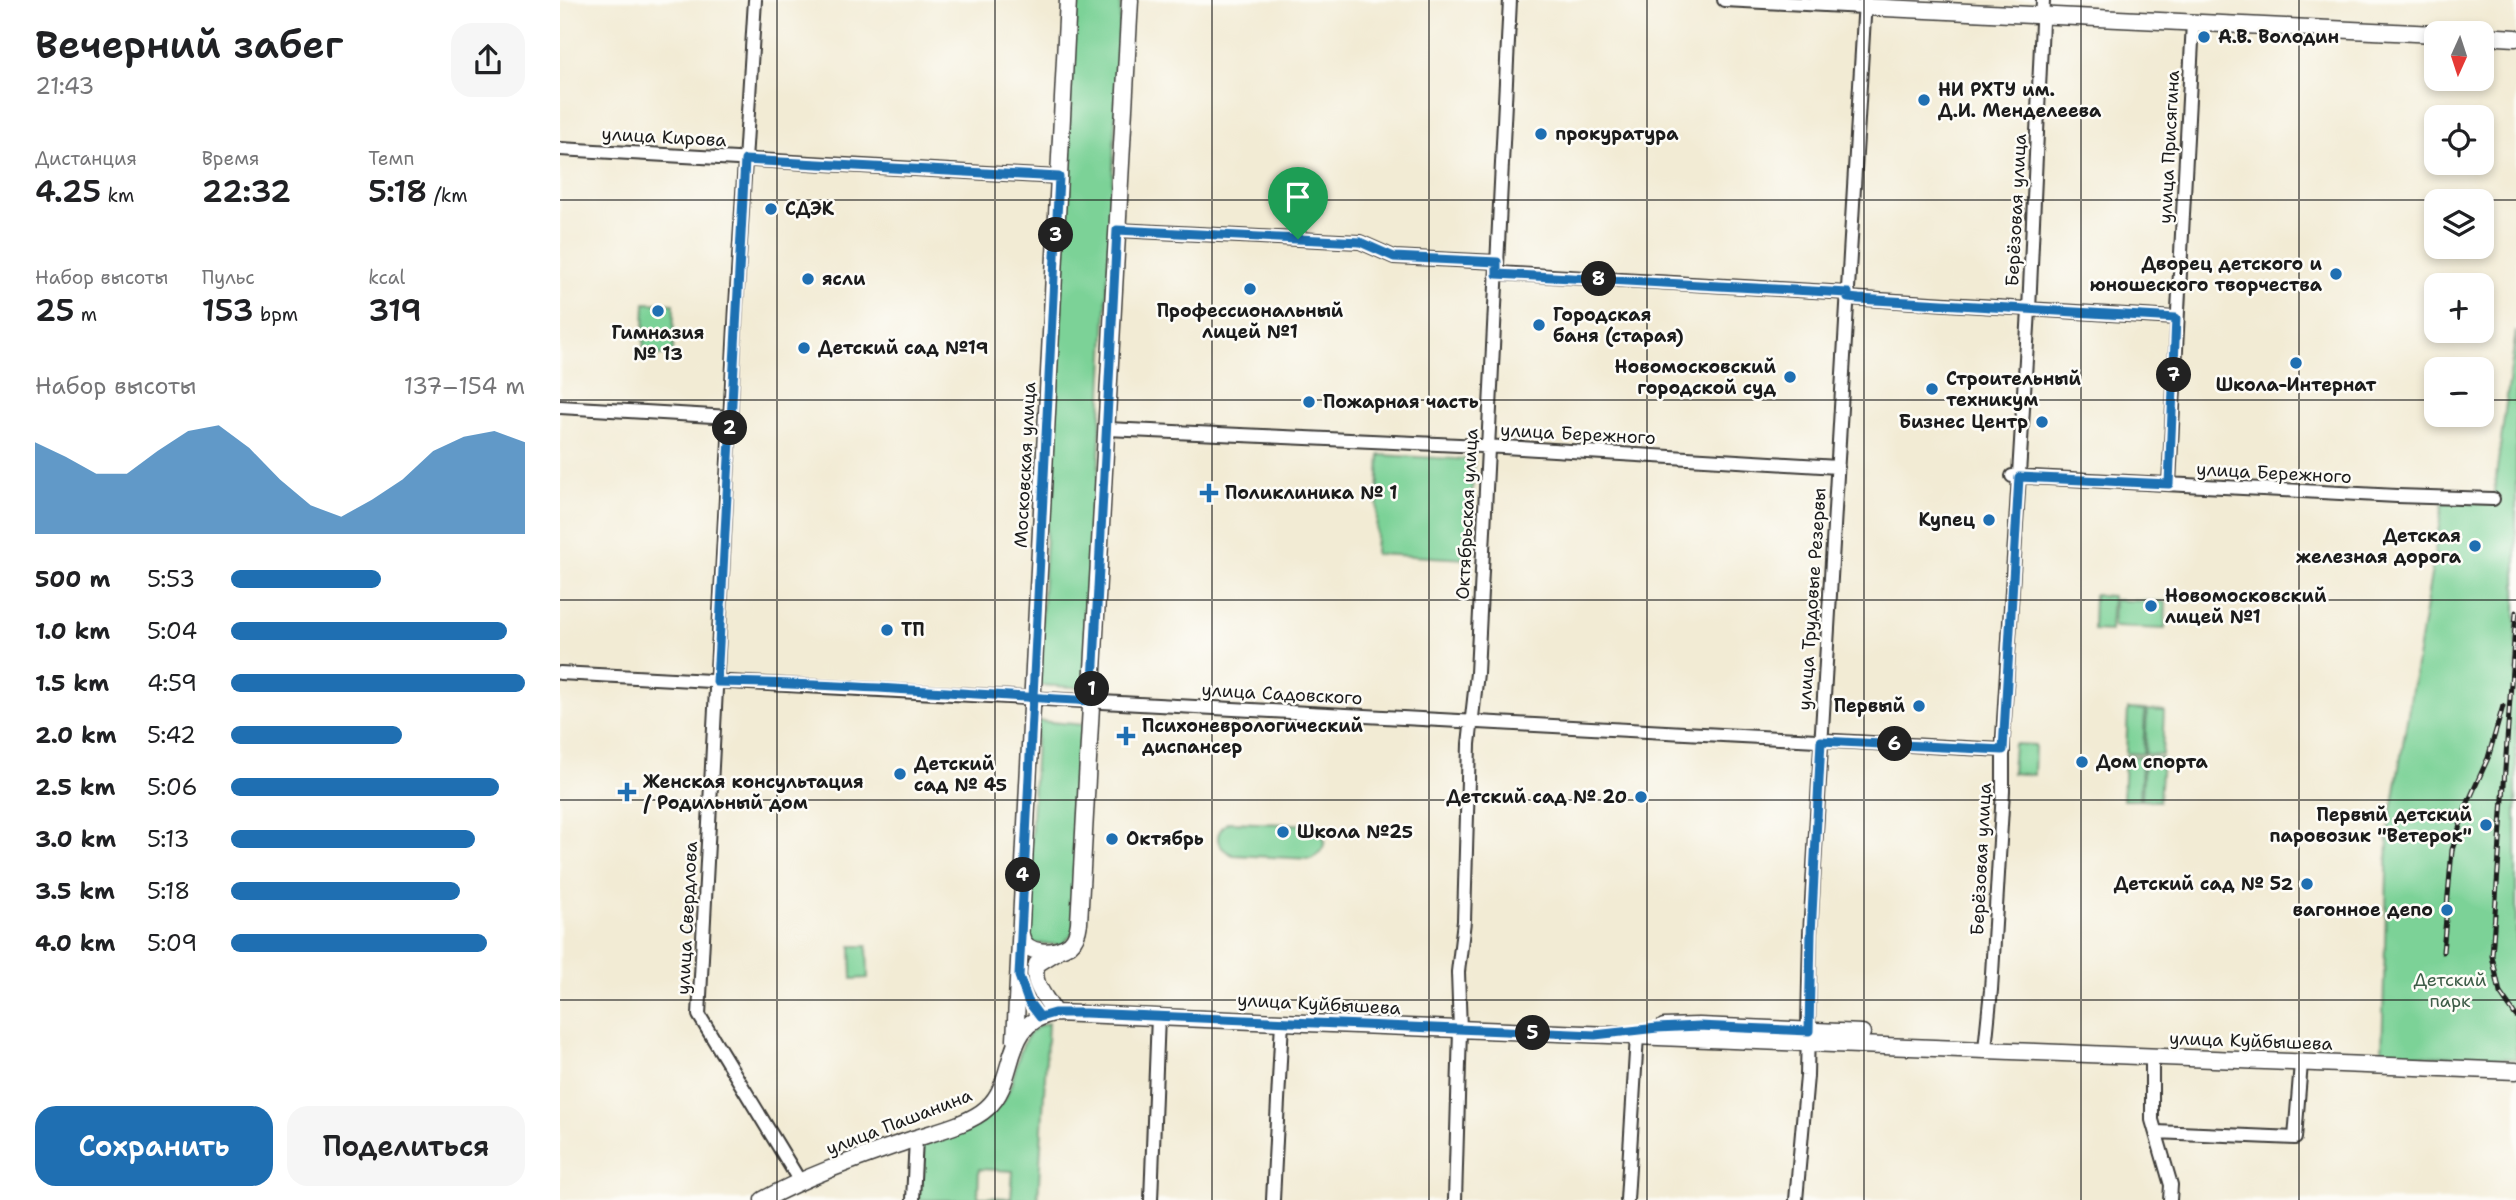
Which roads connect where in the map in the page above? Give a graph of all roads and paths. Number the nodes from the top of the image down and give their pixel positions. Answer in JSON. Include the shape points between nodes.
{"nodes":[{"id":1,"x":755,"y":0,"type":"edge"},
{"id":2,"x":1068,"y":0,"type":"edge"},
{"id":3,"x":1130,"y":0,"type":"edge"},
{"id":4,"x":1510,"y":0,"type":"edge"},
{"id":5,"x":1724,"y":0,"type":"edge"},
{"id":6,"x":2043,"y":0,"type":"edge"},
{"id":7,"x":1864,"y":4,"type":"edge"},
{"id":8,"x":2043,"y":17,"type":"junction"},
{"id":9,"x":2193,"y":22,"type":"junction"},
{"id":10,"x":2424,"y":33,"type":"edge"},
{"id":11,"x":2494,"y":37,"type":"edge"},
{"id":12,"x":2516,"y":38,"type":"edge"},
{"id":13,"x":560,"y":149,"type":"edge"},
{"id":14,"x":745,"y":160,"type":"junction"},
{"id":15,"x":1059,"y":177,"type":"junction"},
{"id":16,"x":1117,"y":230,"type":"junction"},
{"id":17,"x":1497,"y":268,"type":"junction"},
{"id":18,"x":1848,"y":295,"type":"junction"},
{"id":19,"x":2029,"y":310,"type":"junction"},
{"id":20,"x":2176,"y":318,"type":"junction"},
{"id":21,"x":560,"y":407,"type":"edge"},
{"id":22,"x":730,"y":416,"type":"junction"},
{"id":23,"x":1107,"y":429,"type":"junction"},
{"id":24,"x":1488,"y":447,"type":"junction"},
{"id":25,"x":1838,"y":467,"type":"junction"},
{"id":26,"x":2015,"y":477,"type":"junction"},
{"id":27,"x":2169,"y":484,"type":"junction"},
{"id":28,"x":2493,"y":499,"type":"dead end"},
{"id":29,"x":560,"y":673,"type":"edge"},
{"id":30,"x":717,"y":682,"type":"junction"},
{"id":31,"x":1032,"y":698,"type":"junction"},
{"id":32,"x":1092,"y":701,"type":"junction"},
{"id":33,"x":1472,"y":722,"type":"junction"},
{"id":34,"x":1821,"y":741,"type":"junction"},
{"id":35,"x":2003,"y":750,"type":"junction"},
{"id":36,"x":1021,"y":933,"type":"junction"},
{"id":37,"x":1059,"y":950,"type":"junction"},
{"id":38,"x":1019,"y":976,"type":"junction"},
{"id":39,"x":1047,"y":1015,"type":"junction"},
{"id":40,"x":1158,"y":1016,"type":"junction"},
{"id":41,"x":1282,"y":1021,"type":"junction"},
{"id":42,"x":1460,"y":1030,"type":"junction"},
{"id":43,"x":1595,"y":1035,"type":"junction"},
{"id":44,"x":1637,"y":1036,"type":"junction"},
{"id":45,"x":1808,"y":1037,"type":"junction"},
{"id":46,"x":1014,"y":1046,"type":"junction"},
{"id":47,"x":1985,"y":1049,"type":"junction"},
{"id":48,"x":2152,"y":1056,"type":"junction"},
{"id":49,"x":2301,"y":1063,"type":"junction"},
{"id":50,"x":2516,"y":1070,"type":"edge"},
{"id":51,"x":2156,"y":1132,"type":"junction"},
{"id":52,"x":916,"y":1138,"type":"junction"},
{"id":53,"x":799,"y":1180,"type":"junction"},
{"id":54,"x":763,"y":1200,"type":"edge"},
{"id":55,"x":913,"y":1200,"type":"edge"},
{"id":56,"x":1151,"y":1200,"type":"edge"},
{"id":57,"x":1273,"y":1200,"type":"edge"},
{"id":58,"x":1455,"y":1200,"type":"edge"},
{"id":59,"x":1627,"y":1200,"type":"edge"},
{"id":60,"x":1796,"y":1200,"type":"edge"},
{"id":61,"x":2170,"y":1200,"type":"edge"}],
"edges":[{"from":1,"to":14,"type":"street","name":"улица Свердлова"},
{"from":2,"to":15,"type":"main road","name":"Московская улица"},
{"from":3,"to":16,"type":"main road"},
{"from":4,"to":17,"type":"street","name":"Октябрьская улица"},
{"from":5,"to":7,"type":"street"},
{"from":6,"to":8,"type":"street","name":"Берёзовая улица"},
{"from":7,"to":8,"type":"main road"},
{"from":7,"to":18,"type":"street","name":"улица Трудовые Резервы"},
{"from":8,"to":9,"type":"main road"},
{"from":8,"to":19,"type":"street","name":"Берёзовая улица"},
{"from":9,"to":10,"type":"main road"},
{"from":9,"to":20,"type":"street","name":"улица Присягина"},
{"from":11,"to":12,"type":"main road"},
{"from":13,"to":14,"type":"street","name":"улица Кирова"},
{"from":14,"to":15,"type":"street","name":"улица Кирова"},
{"from":14,"to":22,"type":"street","name":"улица Свердлова"},
{"from":15,"to":31,"type":"main road","name":"Московская улица"},
{"from":16,"to":17,"type":"street","via":[[1360,242],[1394,257]]},
{"from":16,"to":23,"type":"main road"},
{"from":17,"to":18,"type":"street"},
{"from":17,"to":24,"type":"street","name":"Октябрьская улица"},
{"from":18,"to":19,"type":"street"},
{"from":18,"to":25,"type":"street","name":"улица Трудовые Резервы"},
{"from":19,"to":20,"type":"street"},
{"from":19,"to":26,"type":"street","name":"Берёзовая улица"},
{"from":20,"to":27,"type":"street","name":"улица Присягина"},
{"from":21,"to":22,"type":"street"},
{"from":22,"to":30,"type":"street","name":"улица Свердлова"},
{"from":23,"to":24,"type":"street","name":"улица Бережного"},
{"from":23,"to":32,"type":"main road"},
{"from":24,"to":25,"type":"street","name":"улица Бережного"},
{"from":24,"to":33,"type":"street","name":"Октябрьская улица"},
{"from":25,"to":34,"type":"street","name":"улица Трудовые Резервы"},
{"from":26,"to":27,"type":"street","name":"улица Бережного"},
{"from":26,"to":35,"type":"street","name":"Берёзовая улица"},
{"from":27,"to":28,"type":"street","name":"улица Бережного"},
{"from":29,"to":30,"type":"street","name":"улица Садовского"},
{"from":30,"to":31,"type":"street","name":"улица Садовского"},
{"from":30,"to":53,"type":"street","name":"улица Свердлова","via":[[699,1015]]},
{"from":31,"to":32,"type":"street","name":"улица Садовского"},
{"from":31,"to":36,"type":"main road","name":"Московская улица"},
{"from":32,"to":33,"type":"street","name":"улица Садовского"},
{"from":32,"to":37,"type":"main road","via":[[1079,923],[1075,938]]},
{"from":33,"to":34,"type":"street","name":"улица Садовского"},
{"from":33,"to":42,"type":"street","name":"Октябрьская улица","via":[[1458,980]]},
{"from":34,"to":35,"type":"street","name":"улица Садовского"},
{"from":34,"to":45,"type":"street","name":"улица Трудовые Резервы"},
{"from":35,"to":47,"type":"street","name":"Берёзовая улица"},
{"from":36,"to":37,"type":"main road","via":[[1022,941],[1032,950]]},
{"from":36,"to":38,"type":"main road","name":"Московская улица"},
{"from":37,"to":39,"type":"main road","via":[[1037,964],[1034,975]]},
{"from":38,"to":39,"type":"main road","via":[[1028,1001]]},
{"from":38,"to":46,"type":"main road","name":"Московская улица"},
{"from":39,"to":40,"type":"main road","name":"улица Куйбышева"},
{"from":39,"to":46,"type":"main road","via":[[1025,1028]]},
{"from":40,"to":41,"type":"main road","name":"улица Куйбышева"},
{"from":40,"to":56,"type":"street"},
{"from":41,"to":42,"type":"main road","name":"улица Куйбышева"},
{"from":41,"to":57,"type":"street"},
{"from":42,"to":43,"type":"main road","name":"улица Куйбышева"},
{"from":42,"to":58,"type":"street","name":"Октябрьская улица"},
{"from":43,"to":44,"type":"main road","name":"улица Куйбышева"},
{"from":43,"to":45,"type":"main road","via":[[1699,1026]]},
{"from":44,"to":45,"type":"main road","name":"улица Куйбышева"},
{"from":44,"to":59,"type":"street"},
{"from":45,"to":47,"type":"main road","name":"улица Куйбышева","via":[[1940,1037]]},
{"from":45,"to":60,"type":"street","name":"улица Трудовые Резервы"},
{"from":46,"to":52,"type":"main road","name":"улица Пашанина","via":[[999,1092],[989,1106]]},
{"from":47,"to":48,"type":"main road","name":"улица Куйбышева"},
{"from":48,"to":49,"type":"main road","name":"улица Куйбышева"},
{"from":48,"to":51,"type":"street"},
{"from":49,"to":50,"type":"main road","name":"улица Куйбышева"},
{"from":49,"to":51,"type":"street","via":[[2295,1138]]},
{"from":51,"to":61,"type":"street","via":[[2171,1185]]},
{"from":52,"to":53,"type":"main road","name":"улица Пашанина"},
{"from":52,"to":55,"type":"street"},
{"from":53,"to":54,"type":"main road","name":"улица Пашанина"}]}
